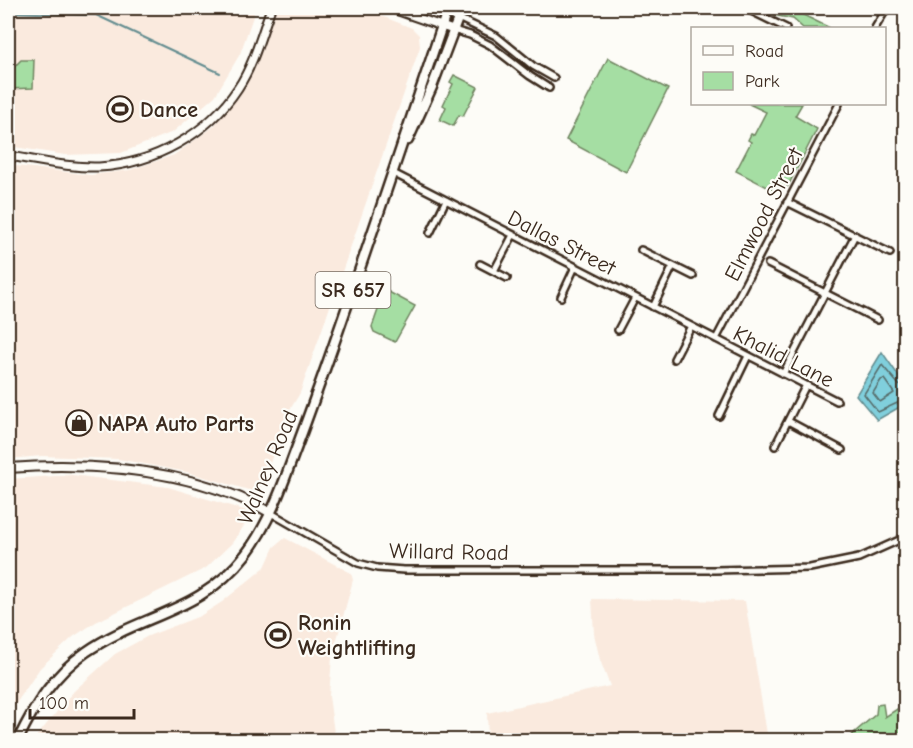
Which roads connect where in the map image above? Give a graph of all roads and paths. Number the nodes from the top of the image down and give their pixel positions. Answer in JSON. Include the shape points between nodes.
{"nodes":[{"id":1,"x":271,"y":8,"type":"edge"},
{"id":2,"x":390,"y":8,"type":"edge"},
{"id":3,"x":430,"y":8,"type":"edge"},
{"id":4,"x":462,"y":8,"type":"edge"},
{"id":5,"x":745,"y":8,"type":"edge"},
{"id":6,"x":886,"y":8,"type":"edge"},
{"id":7,"x":447,"y":11,"type":"edge"},
{"id":8,"x":458,"y":18,"type":"junction"},
{"id":9,"x":442,"y":26,"type":"junction"},
{"id":10,"x":784,"y":27,"type":"edge"},
{"id":11,"x":876,"y":27,"type":"edge"},
{"id":12,"x":453,"y":30,"type":"junction"},
{"id":13,"x":555,"y":78,"type":"dead end"},
{"id":14,"x":549,"y":88,"type":"dead end"},
{"id":15,"x":837,"y":105,"type":"edge"},
{"id":16,"x":8,"y":156,"type":"edge"},
{"id":17,"x":393,"y":173,"type":"junction"},
{"id":18,"x":446,"y":200,"type":"junction"},
{"id":19,"x":787,"y":202,"type":"junction"},
{"id":20,"x":430,"y":233,"type":"dead end"},
{"id":21,"x":513,"y":235,"type":"junction"},
{"id":22,"x":855,"y":235,"type":"junction"},
{"id":23,"x":641,"y":250,"type":"dead end"},
{"id":24,"x":890,"y":253,"type":"dead end"},
{"id":25,"x":480,"y":264,"type":"dead end"},
{"id":26,"x":768,"y":264,"type":"dead end"},
{"id":27,"x":673,"y":266,"type":"junction"},
{"id":28,"x":575,"y":267,"type":"junction"},
{"id":29,"x":494,"y":271,"type":"junction"},
{"id":30,"x":693,"y":276,"type":"dead end"},
{"id":31,"x":507,"y":278,"type":"dead end"},
{"id":32,"x":825,"y":293,"type":"junction"},
{"id":33,"x":561,"y":297,"type":"dead end"},
{"id":34,"x":635,"y":298,"type":"junction"},
{"id":35,"x":653,"y":307,"type":"junction"},
{"id":36,"x":878,"y":320,"type":"dead end"},
{"id":37,"x":691,"y":326,"type":"junction"},
{"id":38,"x":618,"y":330,"type":"dead end"},
{"id":39,"x":716,"y":339,"type":"junction"},
{"id":40,"x":748,"y":356,"type":"junction"},
{"id":41,"x":674,"y":358,"type":"dead end"},
{"id":42,"x":783,"y":374,"type":"junction"},
{"id":43,"x":806,"y":386,"type":"junction"},
{"id":44,"x":837,"y":402,"type":"dead end"},
{"id":45,"x":719,"y":416,"type":"dead end"},
{"id":46,"x":788,"y":422,"type":"junction"},
{"id":47,"x":775,"y":446,"type":"dead end"},
{"id":48,"x":842,"y":450,"type":"dead end"},
{"id":49,"x":8,"y":468,"type":"edge"},
{"id":50,"x":271,"y":513,"type":"junction"},
{"id":51,"x":906,"y":537,"type":"edge"},
{"id":52,"x":18,"y":741,"type":"edge"}],
"edges":[{"from":1,"to":16,"type":"street","via":[[238,88],[215,115],[169,149],[131,162],[99,167]]},
{"from":2,"to":9,"type":"street"},
{"from":3,"to":7,"type":"street"},
{"from":4,"to":8,"type":"main road","name":"Walney Road","number":"SR 657"},
{"from":5,"to":10,"type":"street"},
{"from":6,"to":11,"type":"street"},
{"from":7,"to":8,"type":"street"},
{"from":7,"to":9,"type":"main road","name":"Walney Road","number":"SR 657"},
{"from":8,"to":12,"type":"main road","name":"Walney Road","number":"SR 657"},
{"from":8,"to":13,"type":"street","via":[[496,36]]},
{"from":9,"to":12,"type":"street"},
{"from":9,"to":17,"type":"main road","name":"Walney Road","number":"SR 657"},
{"from":12,"to":14,"type":"street","via":[[490,45]]},
{"from":12,"to":17,"type":"main road","name":"Walney Road","number":"SR 657"},
{"from":15,"to":19,"type":"street","name":"Elmwood Street"},
{"from":17,"to":18,"type":"street","name":"Dallas Street"},
{"from":17,"to":50,"type":"main road","name":"Walney Road","number":"SR 657"},
{"from":18,"to":20,"type":"street"},
{"from":18,"to":21,"type":"street","name":"Dallas Street"},
{"from":19,"to":22,"type":"street"},
{"from":19,"to":39,"type":"street","name":"Elmwood Street"},
{"from":21,"to":28,"type":"street","name":"Dallas Street"},
{"from":21,"to":29,"type":"street"},
{"from":22,"to":24,"type":"street"},
{"from":22,"to":32,"type":"street"},
{"from":23,"to":27,"type":"street"},
{"from":25,"to":29,"type":"street"},
{"from":26,"to":32,"type":"street"},
{"from":27,"to":30,"type":"street"},
{"from":27,"to":35,"type":"street"},
{"from":28,"to":33,"type":"street"},
{"from":28,"to":34,"type":"street","name":"Dallas Street"},
{"from":29,"to":31,"type":"street"},
{"from":32,"to":36,"type":"street"},
{"from":32,"to":42,"type":"street"},
{"from":34,"to":35,"type":"street","name":"Dallas Street"},
{"from":34,"to":38,"type":"street"},
{"from":35,"to":37,"type":"street","name":"Dallas Street"},
{"from":37,"to":39,"type":"street","name":"Dallas Street"},
{"from":37,"to":41,"type":"street"},
{"from":39,"to":40,"type":"street","name":"Khalid Lane"},
{"from":40,"to":42,"type":"street","name":"Khalid Lane"},
{"from":40,"to":45,"type":"street"},
{"from":42,"to":43,"type":"street","name":"Khalid Lane"},
{"from":43,"to":44,"type":"street","name":"Khalid Lane"},
{"from":43,"to":46,"type":"street"},
{"from":46,"to":47,"type":"street"},
{"from":46,"to":48,"type":"street"},
{"from":49,"to":50,"type":"main road","name":"Willard Road","via":[[77,466],[138,472],[223,492]]},
{"from":50,"to":51,"type":"street","name":"Willard Road","via":[[358,563],[404,570],[802,569],[859,558]]},
{"from":50,"to":52,"type":"main road","name":"Walney Road","number":"SR 657","via":[[246,554],[214,587],[185,605],[98,644],[70,664],[38,701]]}]}
